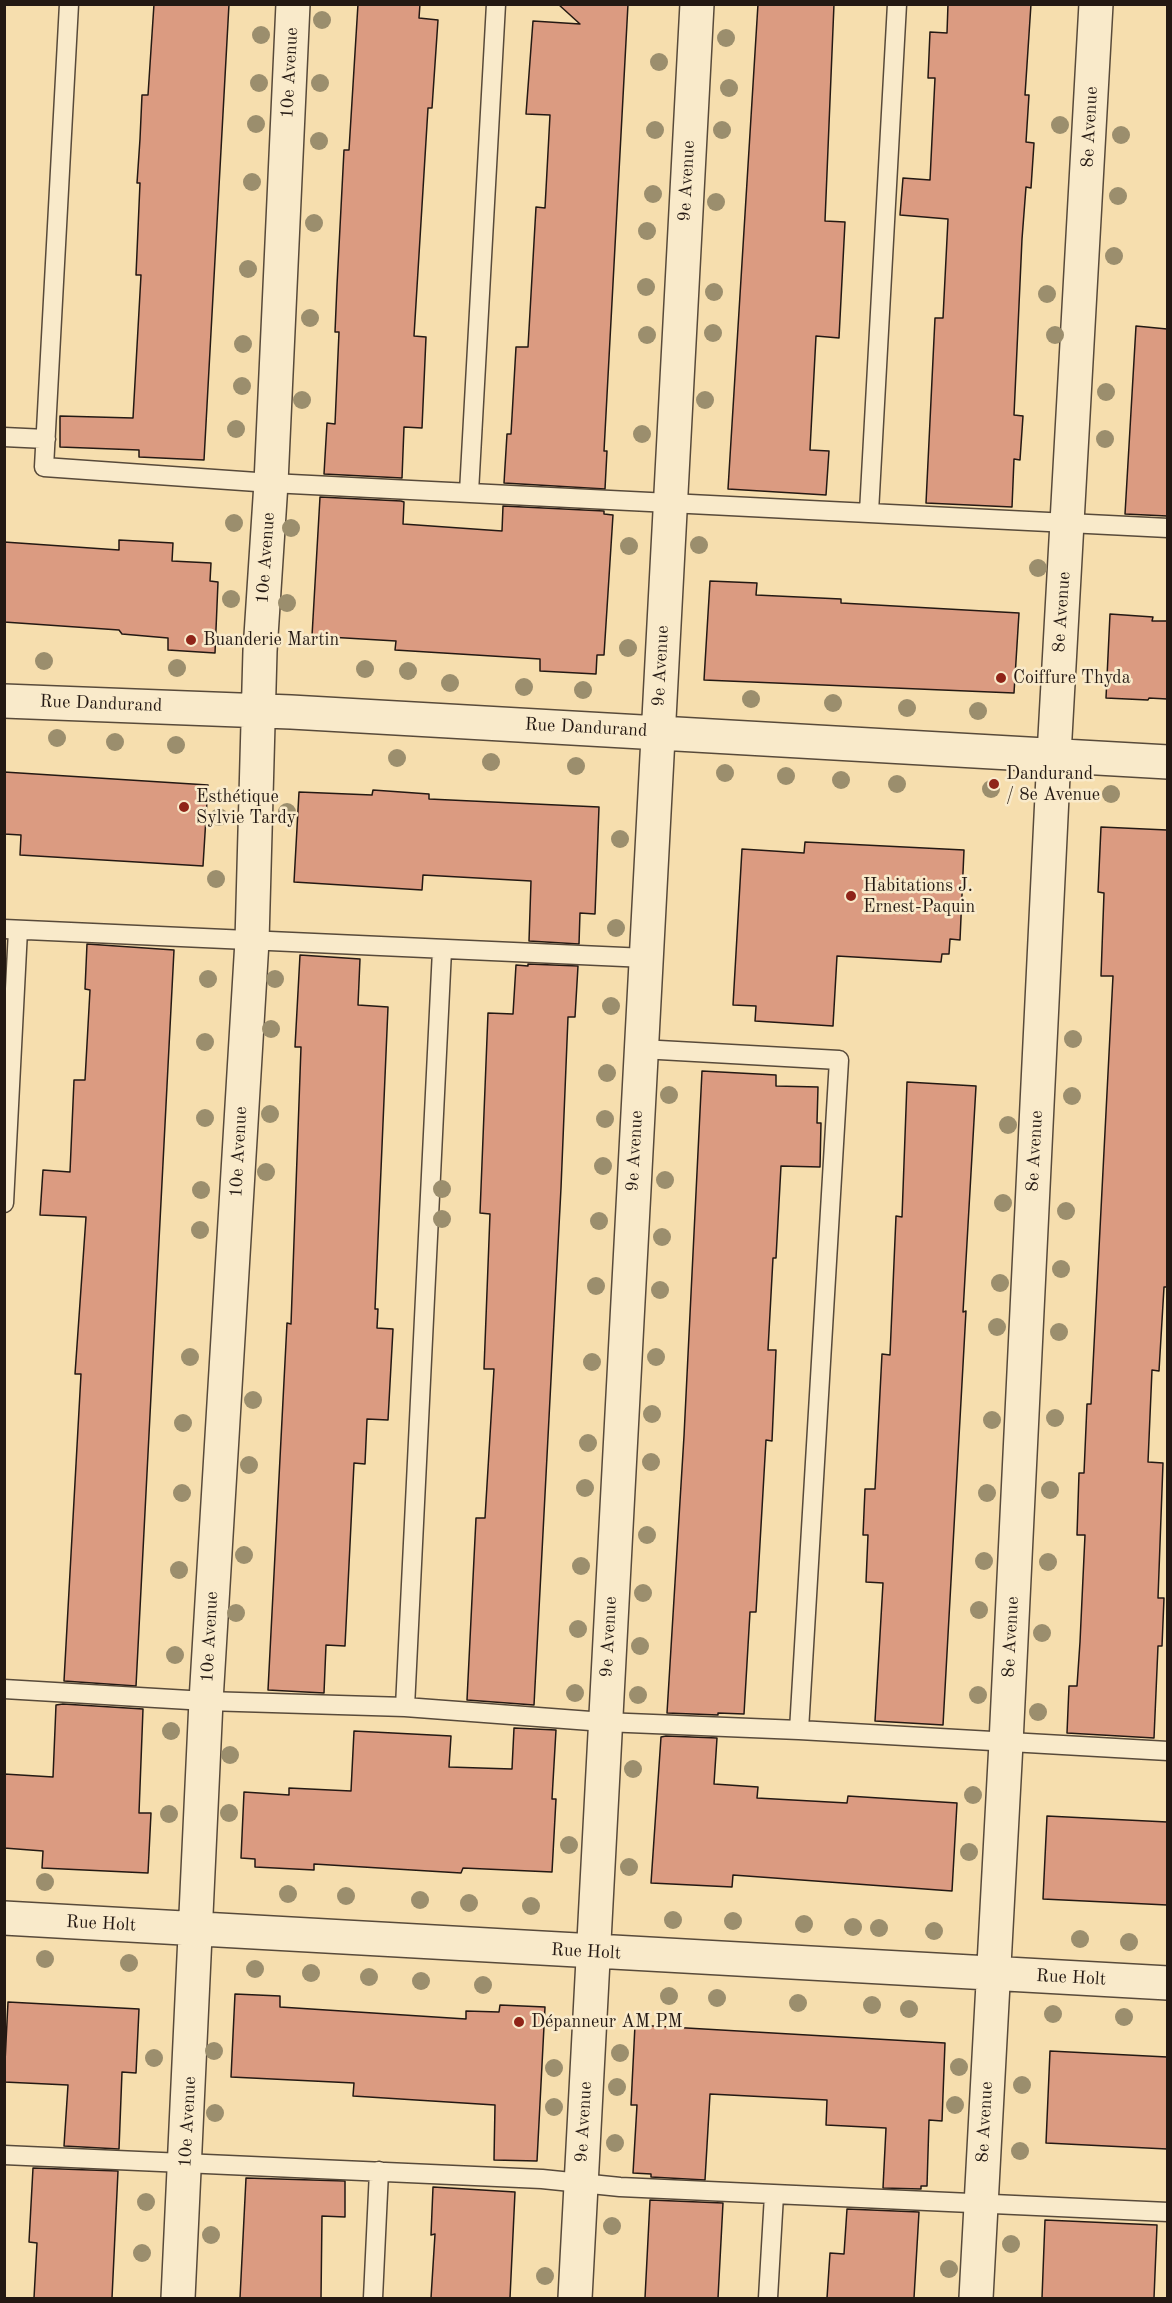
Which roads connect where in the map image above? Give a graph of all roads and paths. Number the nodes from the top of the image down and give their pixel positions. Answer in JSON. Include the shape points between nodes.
{"nodes":[{"id":1,"x":69,"y":4,"type":"edge"},
{"id":2,"x":293,"y":4,"type":"edge"},
{"id":3,"x":496,"y":4,"type":"edge"},
{"id":4,"x":697,"y":4,"type":"edge"},
{"id":5,"x":897,"y":4,"type":"edge"},
{"id":6,"x":1096,"y":4,"type":"edge"},
{"id":7,"x":4,"y":437,"type":"edge"},
{"id":8,"x":46,"y":439,"type":"junction"},
{"id":9,"x":271,"y":483,"type":"junction"},
{"id":10,"x":469,"y":492,"type":"junction"},
{"id":11,"x":670,"y":501,"type":"junction"},
{"id":12,"x":869,"y":512,"type":"junction"},
{"id":13,"x":1068,"y":522,"type":"junction"},
{"id":14,"x":1167,"y":528,"type":"edge"},
{"id":15,"x":4,"y":700,"type":"edge"},
{"id":16,"x":257,"y":711,"type":"junction"},
{"id":17,"x":658,"y":732,"type":"junction"},
{"id":18,"x":1054,"y":755,"type":"junction"},
{"id":19,"x":1167,"y":762,"type":"edge"},
{"id":20,"x":11,"y":929,"type":"edge"},
{"id":21,"x":252,"y":941,"type":"junction"},
{"id":22,"x":442,"y":950,"type":"junction"},
{"id":23,"x":646,"y":958,"type":"junction"},
{"id":24,"x":641,"y":1049,"type":"junction"},
{"id":25,"x":4,"y":1203,"type":"edge"},
{"id":26,"x":4,"y":1689,"type":"edge"},
{"id":27,"x":207,"y":1701,"type":"junction"},
{"id":28,"x":405,"y":1707,"type":"junction"},
{"id":29,"x":604,"y":1722,"type":"junction"},
{"id":30,"x":799,"y":1730,"type":"junction"},
{"id":31,"x":1006,"y":1743,"type":"junction"},
{"id":32,"x":1167,"y":1751,"type":"edge"},
{"id":33,"x":4,"y":1918,"type":"edge"},
{"id":34,"x":196,"y":1930,"type":"junction"},
{"id":35,"x":592,"y":1952,"type":"junction"},
{"id":36,"x":993,"y":1973,"type":"junction"},
{"id":37,"x":1167,"y":1983,"type":"edge"},
{"id":38,"x":4,"y":2155,"type":"edge"},
{"id":39,"x":186,"y":2162,"type":"junction"},
{"id":40,"x":379,"y":2170,"type":"junction"},
{"id":41,"x":581,"y":2183,"type":"junction"},
{"id":42,"x":774,"y":2195,"type":"junction"},
{"id":43,"x":981,"y":2204,"type":"junction"},
{"id":44,"x":1167,"y":2212,"type":"edge"},
{"id":45,"x":178,"y":2298,"type":"edge"},
{"id":46,"x":373,"y":2298,"type":"edge"},
{"id":47,"x":575,"y":2298,"type":"edge"},
{"id":48,"x":768,"y":2298,"type":"edge"},
{"id":49,"x":976,"y":2298,"type":"edge"}],
"edges":[{"from":1,"to":8,"type":"lane"},
{"from":2,"to":9,"type":"street","name":"10e Avenue"},
{"from":3,"to":10,"type":"lane"},
{"from":4,"to":11,"type":"street","name":"9e Avenue"},
{"from":5,"to":12,"type":"lane"},
{"from":6,"to":13,"type":"street","name":"8e Avenue"},
{"from":7,"to":8,"type":"lane"},
{"from":8,"to":9,"type":"lane","via":[[44,467]]},
{"from":9,"to":10,"type":"lane"},
{"from":9,"to":16,"type":"street","name":"10e Avenue"},
{"from":10,"to":11,"type":"lane"},
{"from":11,"to":12,"type":"lane"},
{"from":11,"to":17,"type":"street","name":"9e Avenue"},
{"from":12,"to":13,"type":"lane"},
{"from":13,"to":14,"type":"lane"},
{"from":13,"to":18,"type":"street","name":"8e Avenue"},
{"from":15,"to":16,"type":"street","name":"Rue Dandurand"},
{"from":16,"to":17,"type":"street","name":"Rue Dandurand"},
{"from":16,"to":21,"type":"street","name":"10e Avenue"},
{"from":17,"to":18,"type":"street","name":"Rue Dandurand"},
{"from":17,"to":23,"type":"street","name":"9e Avenue"},
{"from":18,"to":19,"type":"street","name":"Rue Dandurand"},
{"from":18,"to":31,"type":"street","name":"8e Avenue"},
{"from":20,"to":21,"type":"lane"},
{"from":20,"to":25,"type":"lane"},
{"from":21,"to":22,"type":"lane"},
{"from":21,"to":27,"type":"street","name":"10e Avenue"},
{"from":22,"to":23,"type":"lane"},
{"from":22,"to":28,"type":"lane"},
{"from":23,"to":24,"type":"street","name":"9e Avenue"},
{"from":24,"to":29,"type":"street","name":"9e Avenue"},
{"from":24,"to":30,"type":"lane","via":[[839,1060]]},
{"from":26,"to":27,"type":"lane"},
{"from":27,"to":28,"type":"lane"},
{"from":27,"to":34,"type":"street","name":"10e Avenue"},
{"from":28,"to":29,"type":"lane"},
{"from":29,"to":30,"type":"lane"},
{"from":29,"to":35,"type":"street","name":"9e Avenue"},
{"from":30,"to":31,"type":"lane"},
{"from":31,"to":32,"type":"lane"},
{"from":31,"to":36,"type":"street","name":"8e Avenue"},
{"from":33,"to":34,"type":"street","name":"Rue Holt"},
{"from":34,"to":35,"type":"street","name":"Rue Holt"},
{"from":34,"to":39,"type":"street","name":"10e Avenue"},
{"from":35,"to":36,"type":"street","name":"Rue Holt"},
{"from":35,"to":41,"type":"street","name":"9e Avenue"},
{"from":36,"to":37,"type":"street","name":"Rue Holt"},
{"from":36,"to":43,"type":"street","name":"8e Avenue"},
{"from":38,"to":39,"type":"lane"},
{"from":39,"to":40,"type":"lane"},
{"from":39,"to":45,"type":"street","name":"10e Avenue"},
{"from":40,"to":41,"type":"lane"},
{"from":40,"to":46,"type":"lane"},
{"from":41,"to":42,"type":"lane"},
{"from":41,"to":47,"type":"street","name":"9e Avenue"},
{"from":42,"to":43,"type":"lane"},
{"from":42,"to":48,"type":"lane"},
{"from":43,"to":44,"type":"lane"},
{"from":43,"to":49,"type":"street","name":"8e Avenue"}]}
